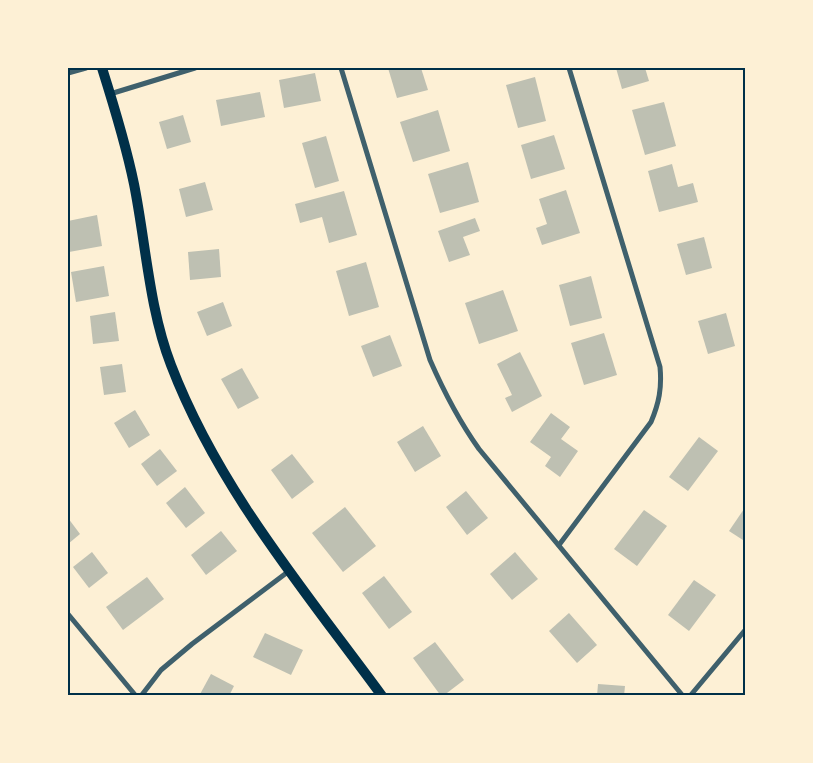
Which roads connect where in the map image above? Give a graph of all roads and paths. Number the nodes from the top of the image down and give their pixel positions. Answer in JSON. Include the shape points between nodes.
{"nodes":[{"id":1,"x":86,"y":68,"type":"edge"},
{"id":2,"x":102,"y":68,"type":"edge"},
{"id":3,"x":195,"y":68,"type":"edge"},
{"id":4,"x":341,"y":68,"type":"edge"},
{"id":5,"x":569,"y":68,"type":"edge"},
{"id":6,"x":68,"y":73,"type":"edge"},
{"id":7,"x":110,"y":94,"type":"junction"},
{"id":8,"x":559,"y":545,"type":"junction"},
{"id":9,"x":289,"y":570,"type":"junction"},
{"id":10,"x":68,"y":614,"type":"edge"},
{"id":11,"x":746,"y":628,"type":"edge"},
{"id":12,"x":136,"y":696,"type":"edge"},
{"id":13,"x":141,"y":696,"type":"edge"},
{"id":14,"x":382,"y":696,"type":"edge"},
{"id":15,"x":683,"y":696,"type":"edge"},
{"id":16,"x":690,"y":696,"type":"edge"}],
"edges":[{"from":1,"to":6,"type":"street"},
{"from":2,"to":7,"type":"main road"},
{"from":3,"to":7,"type":"street"},
{"from":4,"to":8,"type":"street","via":[[430,360],[443,391],[479,449]]},
{"from":5,"to":8,"type":"street","via":[[660,367],[661,385],[651,422]]},
{"from":7,"to":9,"type":"main road","via":[[133,183],[158,318],[171,364],[227,477]]},
{"from":8,"to":15,"type":"street"},
{"from":9,"to":13,"type":"street","via":[[161,670]]},
{"from":9,"to":14,"type":"main road"},
{"from":10,"to":12,"type":"street"},
{"from":11,"to":16,"type":"street"}]}
